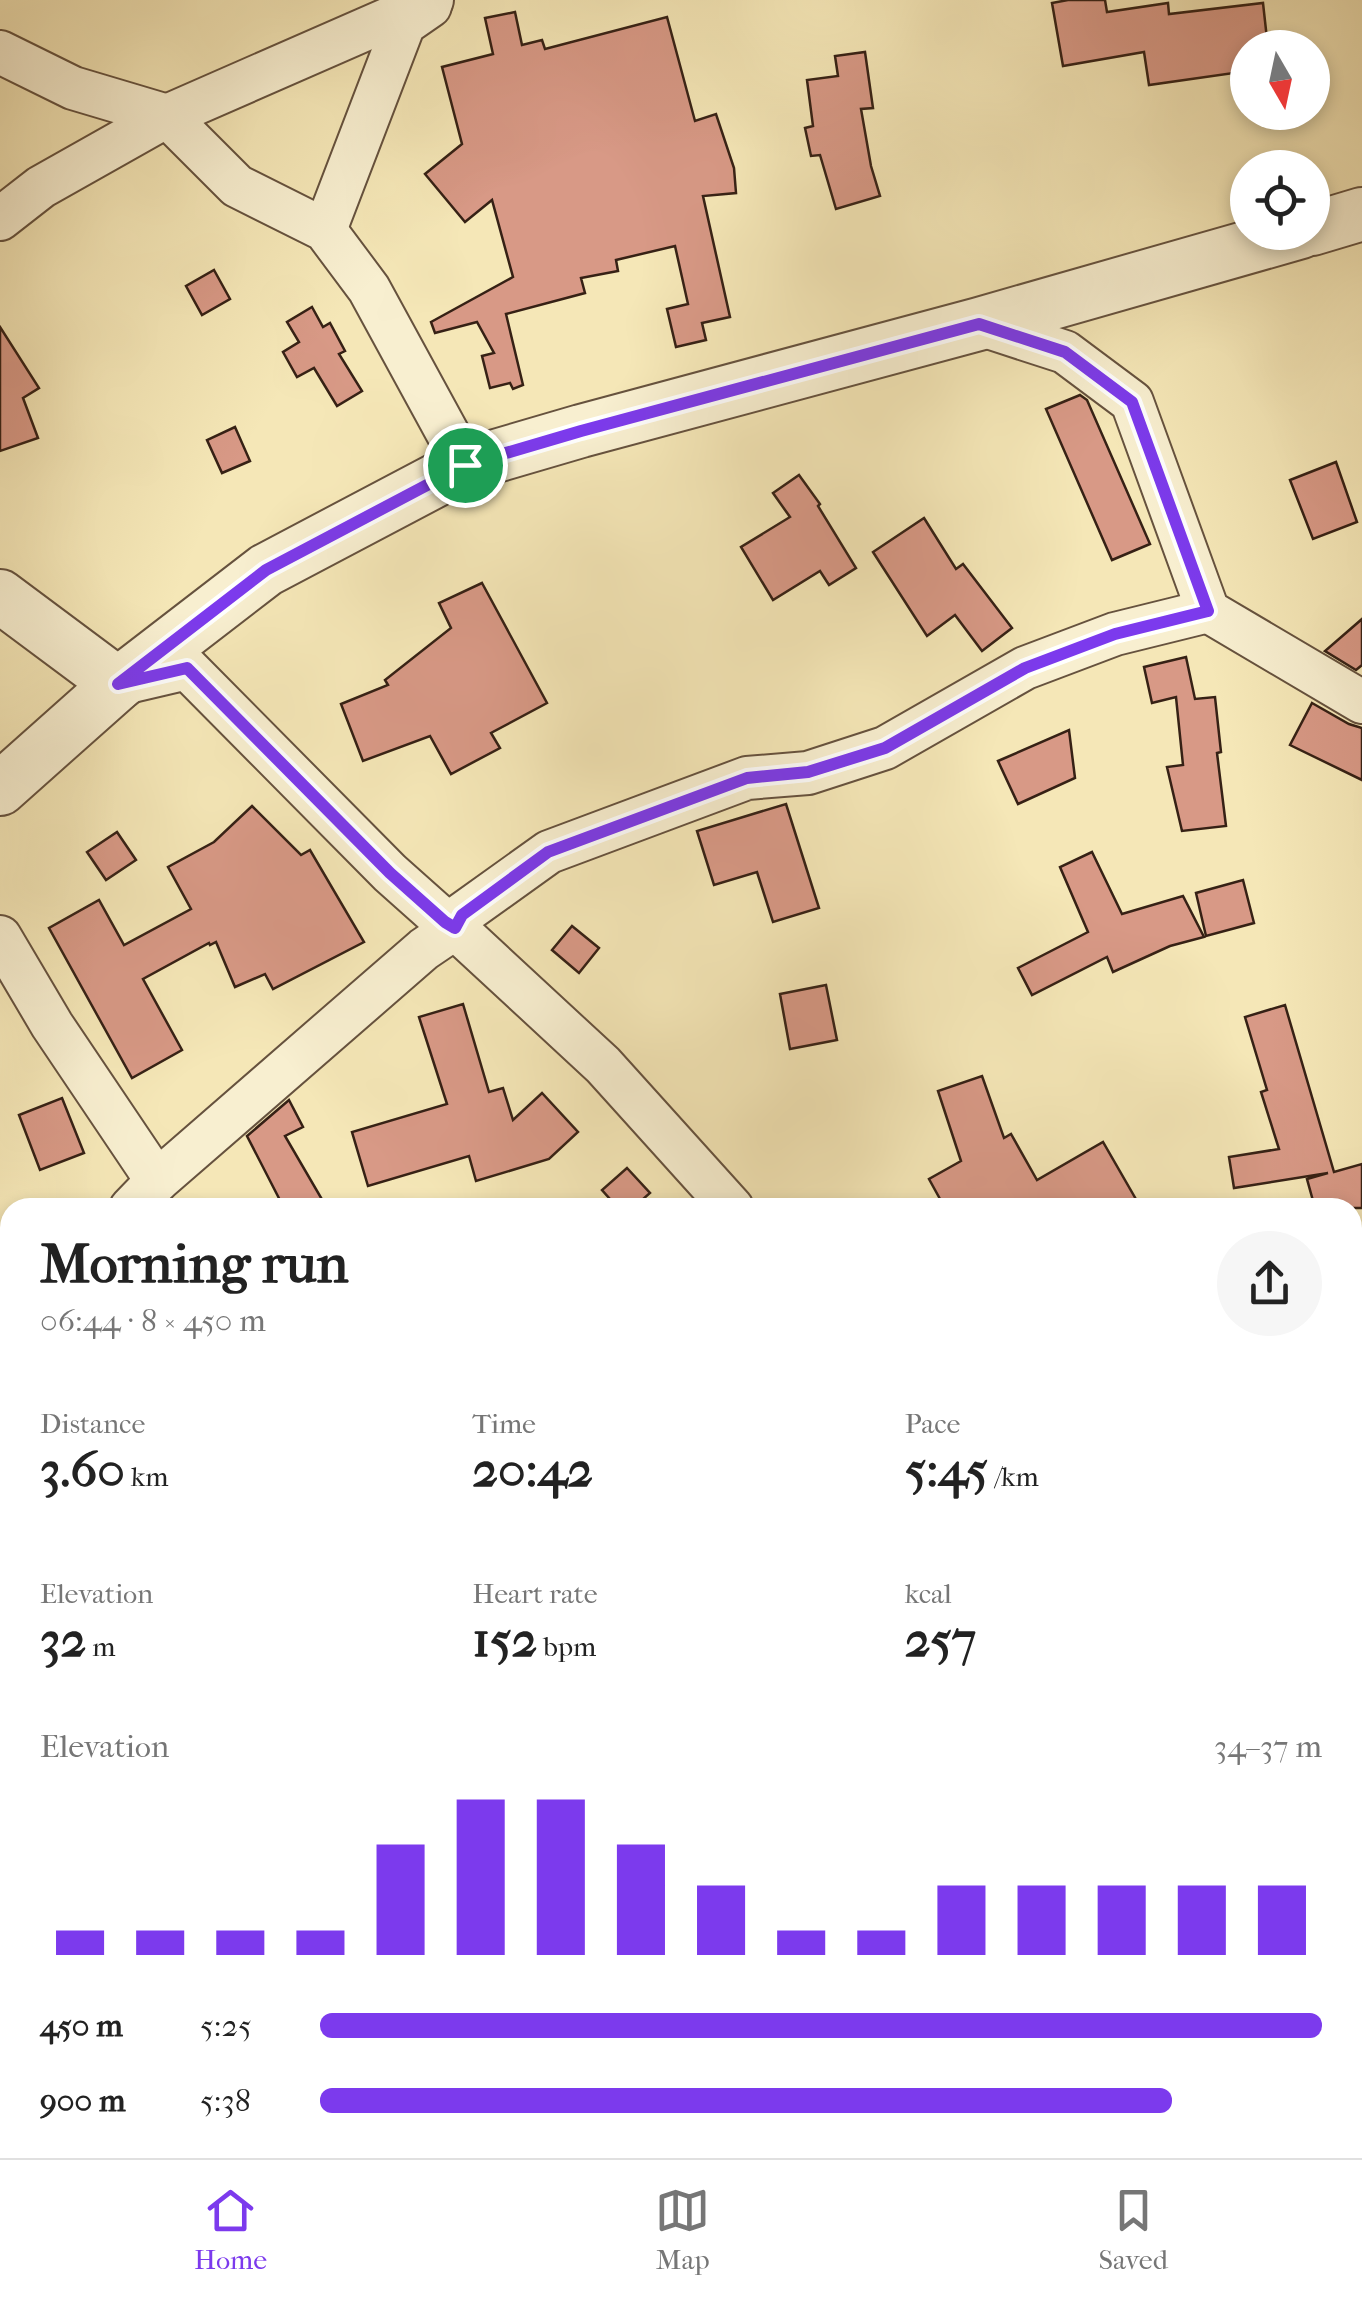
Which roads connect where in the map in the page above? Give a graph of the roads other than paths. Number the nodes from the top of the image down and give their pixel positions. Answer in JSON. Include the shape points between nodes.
{"nodes":[{"id":1,"x":435,"y":0,"type":"edge"},
{"id":2,"x":0,"y":52,"type":"edge"},
{"id":3,"x":167,"y":116,"type":"junction"},
{"id":4,"x":1362,"y":214,"type":"edge"},
{"id":5,"x":0,"y":220,"type":"edge"},
{"id":6,"x":1330,"y":224,"type":"edge"},
{"id":7,"x":325,"y":230,"type":"junction"},
{"id":8,"x":1239,"y":250,"type":"edge"},
{"id":9,"x":979,"y":324,"type":"junction"},
{"id":10,"x":465,"y":465,"type":"junction"},
{"id":11,"x":0,"y":596,"type":"edge"},
{"id":12,"x":1208,"y":611,"type":"junction"},
{"id":13,"x":118,"y":684,"type":"junction"},
{"id":14,"x":1362,"y":702,"type":"edge"},
{"id":15,"x":0,"y":789,"type":"edge"},
{"id":16,"x":455,"y":928,"type":"junction"},
{"id":17,"x":0,"y":938,"type":"edge"},
{"id":18,"x":144,"y":1194,"type":"edge"},
{"id":19,"x":723,"y":1198,"type":"edge"}],
"edges":[{"from":1,"to":3,"type":"street"},
{"from":1,"to":7,"type":"street","via":[[404,24]]},
{"from":2,"to":3,"type":"street","via":[[74,88]]},
{"from":3,"to":5,"type":"street","via":[[41,188]]},
{"from":3,"to":7,"type":"street","via":[[236,186]]},
{"from":4,"to":6,"type":"street"},
{"from":7,"to":10,"type":"street","via":[[370,290]]},
{"from":8,"to":9,"type":"street"},
{"from":9,"to":10,"type":"street"},
{"from":9,"to":12,"type":"street","via":[[1065,352],[1132,402]]},
{"from":10,"to":13,"type":"street","via":[[266,570]]},
{"from":11,"to":13,"type":"street"},
{"from":12,"to":14,"type":"street"},
{"from":12,"to":16,"type":"street","via":[[1115,634],[1025,668],[885,748],[808,772],[747,778],[548,852],[462,915]]},
{"from":13,"to":15,"type":"street"},
{"from":13,"to":16,"type":"street","via":[[187,668],[390,873]]},
{"from":16,"to":18,"type":"street"},
{"from":16,"to":19,"type":"street","via":[[603,1065]]},
{"from":17,"to":18,"type":"street"}]}
